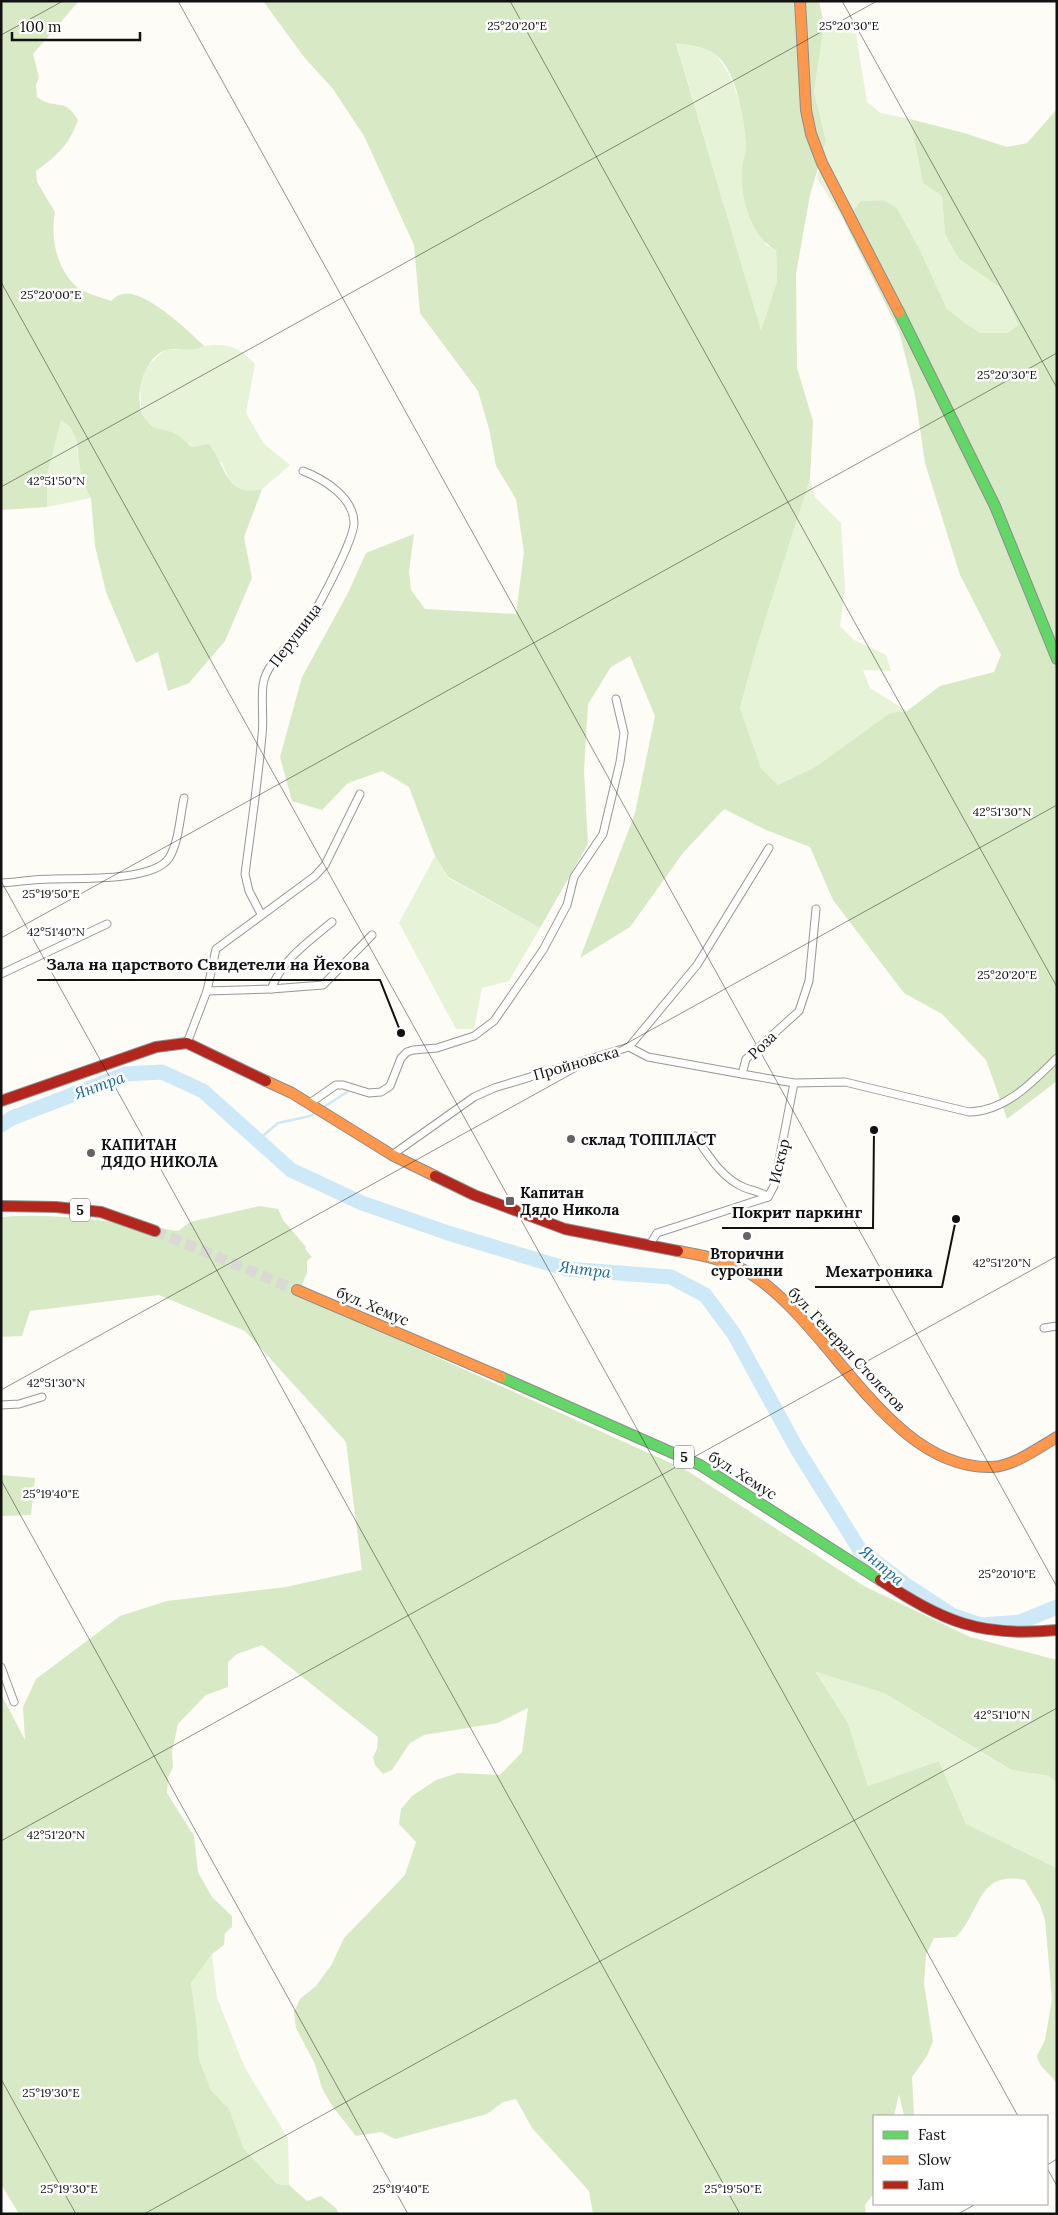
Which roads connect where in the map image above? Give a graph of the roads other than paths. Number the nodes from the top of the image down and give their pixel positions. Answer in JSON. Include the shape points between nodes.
{"nodes":[{"id":1,"x":800,"y":1,"type":"edge"},
{"id":2,"x":303,"y":471,"type":"dead end"},
{"id":3,"x":1057,"y":659,"type":"edge"},
{"id":4,"x":616,"y":699,"type":"dead end"},
{"id":5,"x":360,"y":794,"type":"dead end"},
{"id":6,"x":184,"y":798,"type":"dead end"},
{"id":7,"x":769,"y":848,"type":"dead end"},
{"id":8,"x":1,"y":883,"type":"edge"},
{"id":9,"x":816,"y":909,"type":"dead end"},
{"id":10,"x":261,"y":914,"type":"junction"},
{"id":11,"x":332,"y":922,"type":"dead end"},
{"id":12,"x":107,"y":924,"type":"dead end"},
{"id":13,"x":372,"y":935,"type":"dead end"},
{"id":14,"x":1,"y":974,"type":"edge"},
{"id":15,"x":271,"y":990,"type":"junction"},
{"id":16,"x":207,"y":991,"type":"junction"},
{"id":17,"x":187,"y":1043,"type":"junction"},
{"id":18,"x":629,"y":1047,"type":"junction"},
{"id":19,"x":1057,"y":1058,"type":"edge"},
{"id":20,"x":742,"y":1074,"type":"junction"},
{"id":21,"x":794,"y":1083,"type":"junction"},
{"id":22,"x":1,"y":1101,"type":"edge"},
{"id":23,"x":312,"y":1105,"type":"junction"},
{"id":24,"x":695,"y":1136,"type":"dead end"},
{"id":25,"x":392,"y":1155,"type":"junction"},
{"id":26,"x":768,"y":1197,"type":"junction"},
{"id":27,"x":1,"y":1206,"type":"edge"},
{"id":28,"x":155,"y":1230,"type":"tunnel mouth"},
{"id":29,"x":649,"y":1246,"type":"junction"},
{"id":30,"x":297,"y":1290,"type":"tunnel mouth"},
{"id":31,"x":1057,"y":1326,"type":"edge"},
{"id":32,"x":1044,"y":1328,"type":"dead end"},
{"id":33,"x":42,"y":1397,"type":"dead end"},
{"id":34,"x":1,"y":1405,"type":"edge"},
{"id":35,"x":1057,"y":1437,"type":"edge"},
{"id":36,"x":1057,"y":1630,"type":"edge"},
{"id":37,"x":1,"y":1667,"type":"edge"},
{"id":38,"x":14,"y":1702,"type":"dead end"}],
"edges":[{"from":1,"to":3,"type":"street","via":[[806,110],[822,164],[872,257],[995,506]]},
{"from":2,"to":10,"type":"street","name":"Перущица","via":[[342,496],[353,516],[354,525],[314,615],[269,668],[263,685],[263,733],[245,874],[249,892]]},
{"from":4,"to":23,"type":"street","via":[[624,733],[603,834],[574,877],[567,905],[543,950],[494,1021],[474,1036],[437,1048],[407,1052],[401,1058],[390,1086],[381,1092],[369,1093],[343,1084],[336,1085]]},
{"from":5,"to":10,"type":"street","via":[[325,866]]},
{"from":6,"to":8,"type":"street","via":[[173,850],[158,867],[132,874],[82,880]]},
{"from":7,"to":18,"type":"street","name":"Пройновска","via":[[698,966]]},
{"from":9,"to":20,"type":"street","name":"Роза","via":[[805,996],[799,1011],[746,1059]]},
{"from":10,"to":16,"type":"street","via":[[216,949]]},
{"from":11,"to":15,"type":"street","via":[[291,957],[278,973]]},
{"from":12,"to":14,"type":"street"},
{"from":13,"to":15,"type":"street","via":[[323,985]]},
{"from":15,"to":16,"type":"street"},
{"from":16,"to":17,"type":"street"},
{"from":17,"to":22,"type":"street","via":[[156,1047]]},
{"from":17,"to":23,"type":"street"},
{"from":18,"to":20,"type":"street","name":"Роза","via":[[648,1057]]},
{"from":18,"to":25,"type":"street","name":"Пройновска","via":[[474,1097]]},
{"from":19,"to":21,"type":"street","via":[[1010,1100],[980,1111],[969,1112],[845,1082]]},
{"from":20,"to":21,"type":"street"},
{"from":21,"to":26,"type":"street","name":"Искър","via":[[774,1186]]},
{"from":23,"to":25,"type":"street","name":"бул. Генерал Столетов"},
{"from":24,"to":26,"type":"street","via":[[727,1178]]},
{"from":25,"to":29,"type":"street","name":"бул. Генерал Столетов","via":[[474,1195],[546,1224]]},
{"from":26,"to":29,"type":"street","name":"Искър","via":[[657,1233]]},
{"from":27,"to":28,"type":"street","number":"5","via":[[101,1212]]},
{"from":29,"to":35,"type":"street","name":"бул. Генерал Столетов","via":[[712,1257],[733,1264],[757,1278],[782,1298],[890,1419],[917,1442],[941,1456],[962,1465],[994,1468],[1020,1458]]},
{"from":30,"to":36,"type":"street","name":"бул. Хемус","number":"5","via":[[700,1465],[924,1609],[986,1631]]},
{"from":31,"to":32,"type":"street"},
{"from":33,"to":34,"type":"street"},
{"from":37,"to":38,"type":"street"}]}
